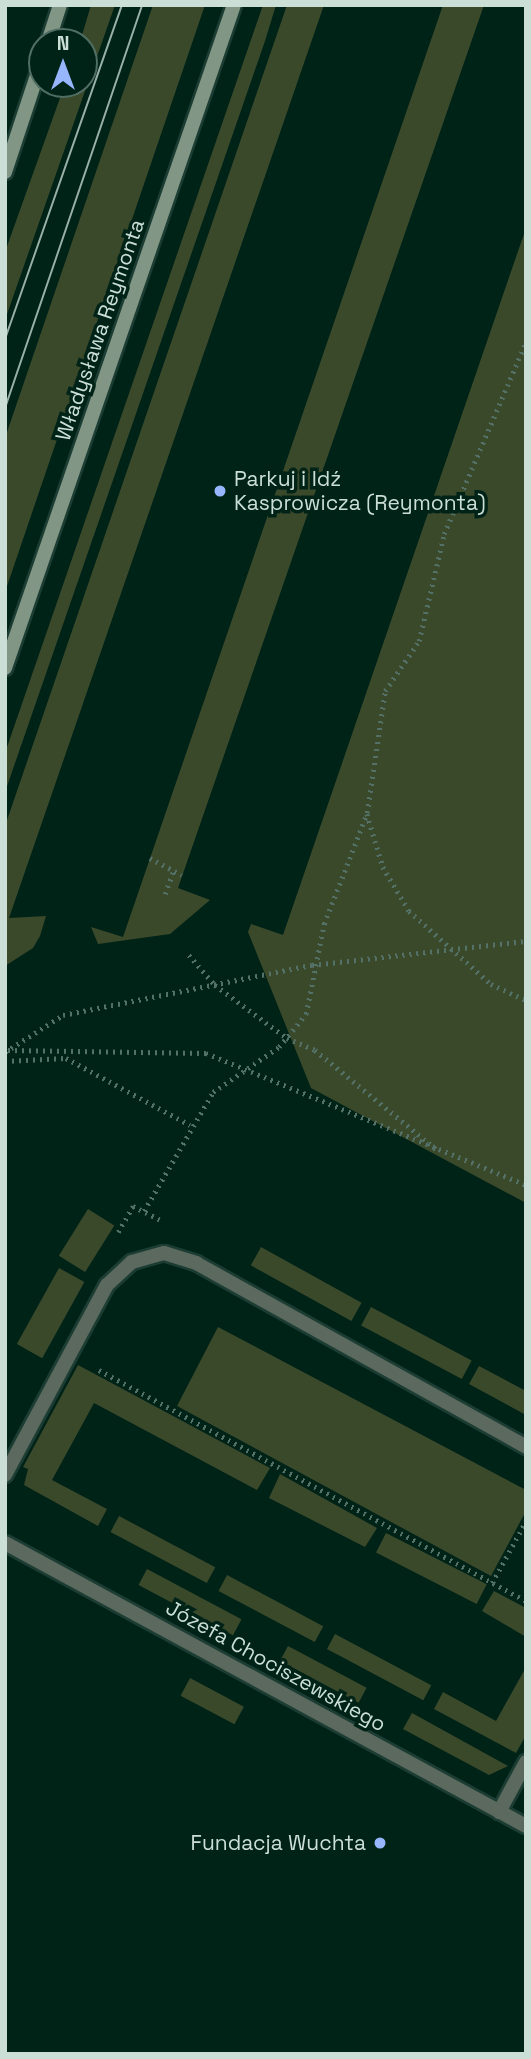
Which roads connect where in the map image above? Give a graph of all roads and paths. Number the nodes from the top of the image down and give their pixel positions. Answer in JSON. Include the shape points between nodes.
{"nodes":[{"id":1,"x":60,"y":5,"type":"edge"},
{"id":2,"x":234,"y":5,"type":"edge"},
{"id":3,"x":53,"y":28,"type":"edge"},
{"id":4,"x":29,"y":98,"type":"edge"},
{"id":5,"x":5,"y":172,"type":"edge"},
{"id":6,"x":526,"y":342,"type":"edge"},
{"id":7,"x":5,"y":668,"type":"edge"},
{"id":8,"x":367,"y":813,"type":"junction"},
{"id":9,"x":150,"y":858,"type":"dead end"},
{"id":10,"x":173,"y":872,"type":"junction"},
{"id":11,"x":182,"y":875,"type":"dead end"},
{"id":12,"x":165,"y":894,"type":"dead end"},
{"id":13,"x":526,"y":941,"type":"edge"},
{"id":14,"x":449,"y":950,"type":"junction"},
{"id":15,"x":189,"y":955,"type":"dead end"},
{"id":16,"x":312,"y":965,"type":"junction"},
{"id":17,"x":215,"y":985,"type":"junction"},
{"id":18,"x":526,"y":1000,"type":"edge"},
{"id":19,"x":287,"y":1038,"type":"junction"},
{"id":20,"x":7,"y":1051,"type":"edge"},
{"id":21,"x":5,"y":1061,"type":"edge"},
{"id":22,"x":250,"y":1069,"type":"junction"},
{"id":23,"x":190,"y":1125,"type":"junction"},
{"id":24,"x":444,"y":1156,"type":"junction"},
{"id":25,"x":526,"y":1185,"type":"edge"},
{"id":26,"x":144,"y":1211,"type":"dead end"},
{"id":27,"x":70,"y":1354,"type":"junction"},
{"id":28,"x":526,"y":1447,"type":"edge"},
{"id":29,"x":5,"y":1475,"type":"edge"},
{"id":30,"x":526,"y":1521,"type":"edge"},
{"id":31,"x":5,"y":1543,"type":"edge"},
{"id":32,"x":492,"y":1583,"type":"junction"},
{"id":33,"x":526,"y":1601,"type":"edge"},
{"id":34,"x":526,"y":1762,"type":"edge"},
{"id":35,"x":499,"y":1812,"type":"junction"},
{"id":36,"x":526,"y":1826,"type":"edge"}],
"edges":[{"from":1,"to":3,"type":"main road"},
{"from":2,"to":7,"type":"main road","name":"Władysława Reymonta"},
{"from":4,"to":5,"type":"main road"},
{"from":6,"to":8,"type":"path","via":[[444,534],[419,641],[385,691]]},
{"from":8,"to":14,"type":"path","via":[[383,867],[409,911]]},
{"from":8,"to":16,"type":"path"},
{"from":9,"to":10,"type":"path"},
{"from":10,"to":11,"type":"path"},
{"from":10,"to":12,"type":"path"},
{"from":13,"to":14,"type":"path"},
{"from":14,"to":16,"type":"path"},
{"from":14,"to":18,"type":"path","via":[[491,984]]},
{"from":15,"to":17,"type":"path"},
{"from":16,"to":17,"type":"path"},
{"from":16,"to":19,"type":"path","via":[[306,1014]]},
{"from":17,"to":19,"type":"path"},
{"from":17,"to":20,"type":"path","via":[[63,1015]]},
{"from":19,"to":22,"type":"path"},
{"from":19,"to":24,"type":"path","via":[[315,1050]]},
{"from":20,"to":22,"type":"path","via":[[206,1053]]},
{"from":21,"to":23,"type":"path","via":[[66,1058]]},
{"from":22,"to":23,"type":"path","via":[[213,1092]]},
{"from":22,"to":24,"type":"path"},
{"from":23,"to":26,"type":"path"},
{"from":24,"to":25,"type":"path"},
{"from":27,"to":28,"type":"street","via":[[120,1273],[147,1255],[181,1255]]},
{"from":27,"to":29,"type":"street"},
{"from":27,"to":32,"type":"path"},
{"from":30,"to":32,"type":"path"},
{"from":31,"to":35,"type":"street","name":"Józefa Chociszewskiego"},
{"from":32,"to":33,"type":"path"},
{"from":34,"to":35,"type":"street"},
{"from":35,"to":36,"type":"street","name":"Józefa Chociszewskiego"}]}
